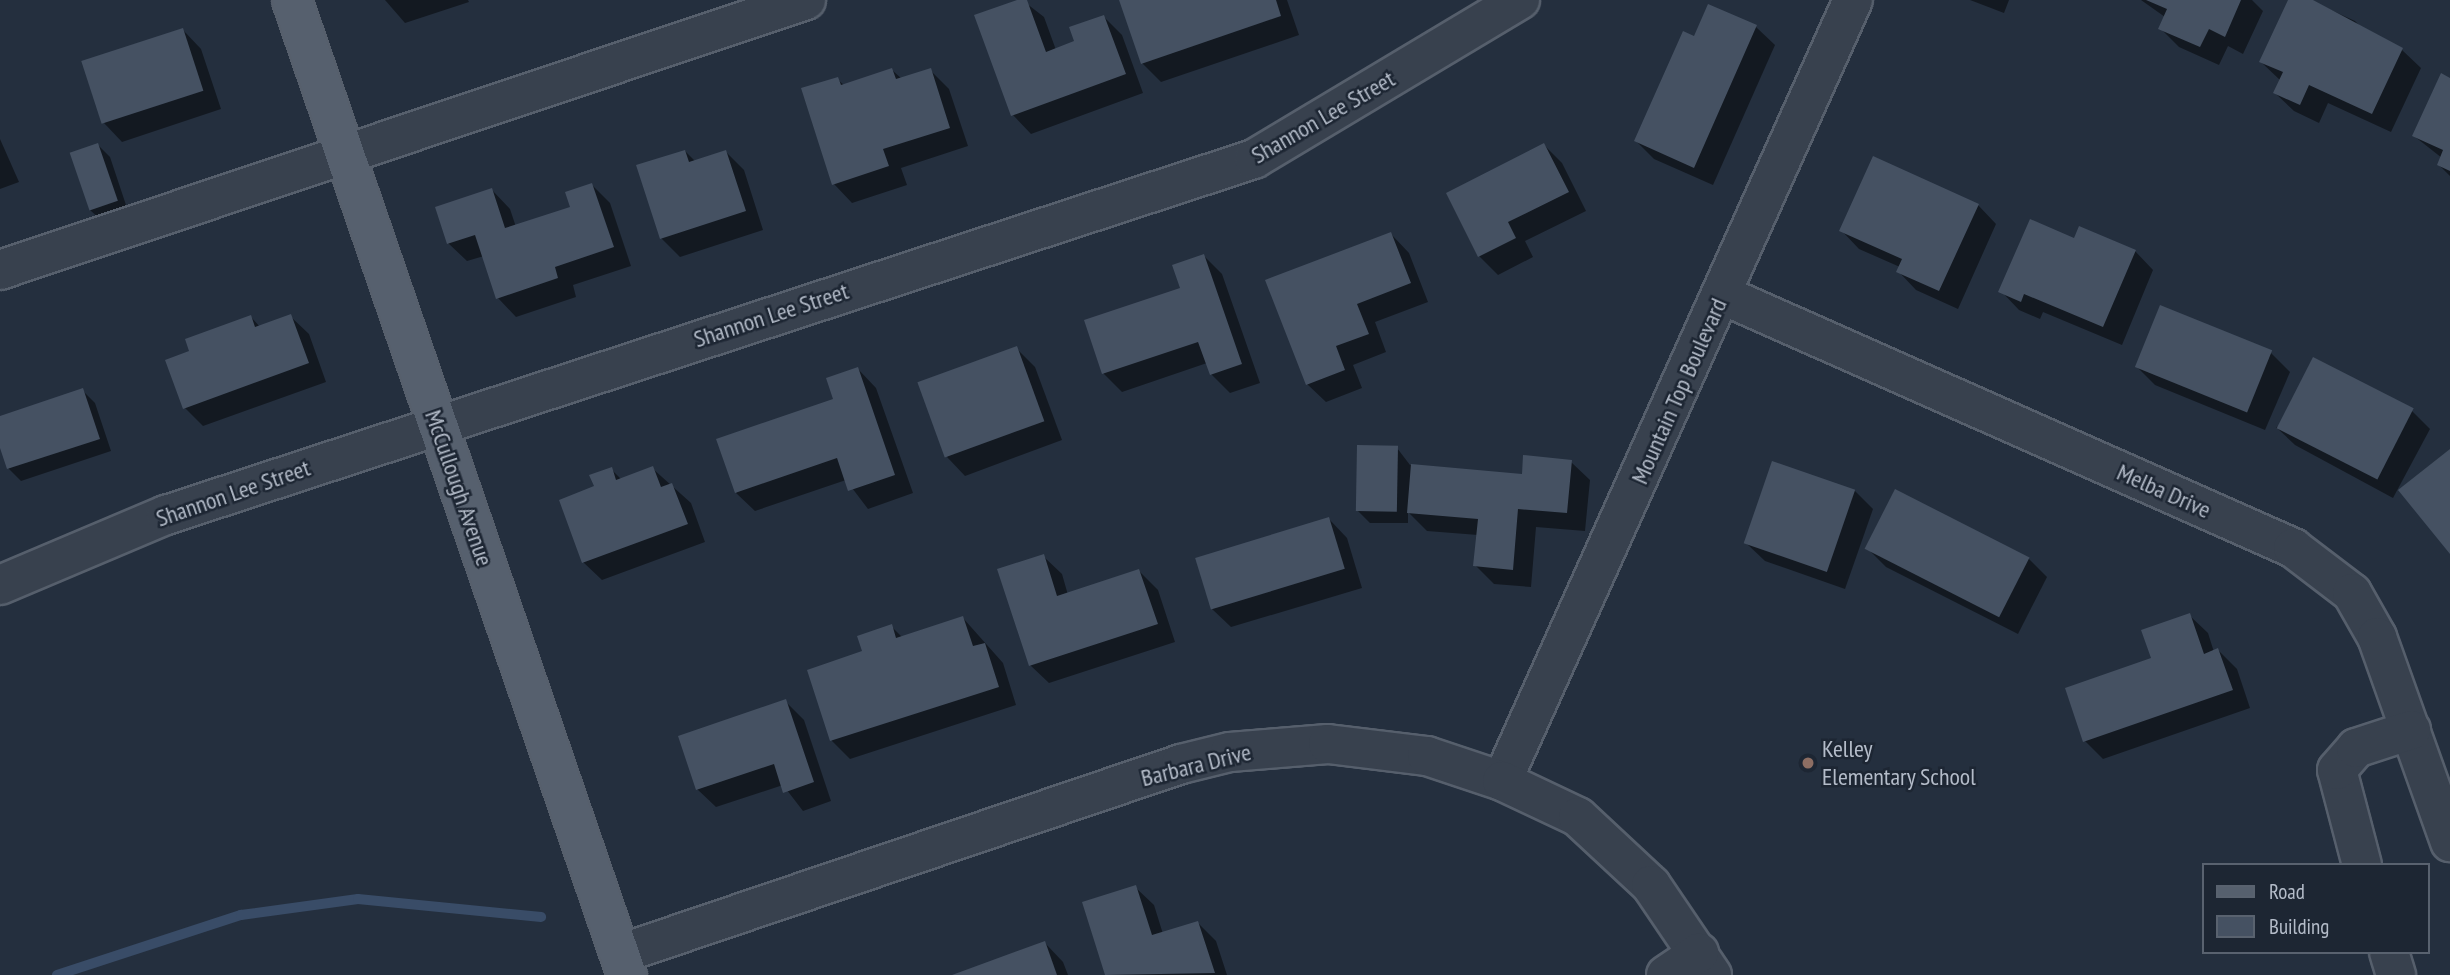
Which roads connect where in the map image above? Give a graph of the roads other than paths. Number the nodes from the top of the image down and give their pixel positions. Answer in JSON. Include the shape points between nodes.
{"nodes":[{"id":1,"x":292,"y":0,"type":"edge"},
{"id":2,"x":806,"y":0,"type":"edge"},
{"id":3,"x":1520,"y":0,"type":"edge"},
{"id":4,"x":1853,"y":0,"type":"edge"},
{"id":5,"x":344,"y":155,"type":"junction"},
{"id":6,"x":0,"y":270,"type":"edge"},
{"id":7,"x":1723,"y":295,"type":"junction"},
{"id":8,"x":437,"y":423,"type":"junction"},
{"id":9,"x":0,"y":585,"type":"edge"},
{"id":10,"x":2411,"y":730,"type":"junction"},
{"id":11,"x":1502,"y":781,"type":"junction"},
{"id":12,"x":2450,"y":842,"type":"edge"},
{"id":13,"x":2361,"y":863,"type":"edge"},
{"id":14,"x":2390,"y":954,"type":"edge"},
{"id":15,"x":624,"y":964,"type":"edge"},
{"id":16,"x":1706,"y":964,"type":"edge"},
{"id":17,"x":1666,"y":975,"type":"edge"},
{"id":18,"x":2396,"y":975,"type":"edge"}],
"edges":[{"from":1,"to":5,"type":"main road","name":"McCullough Avenue"},
{"from":2,"to":5,"type":"street"},
{"from":3,"to":8,"type":"street","name":"Shannon Lee Street","via":[[1254,159]]},
{"from":4,"to":7,"type":"street","name":"Mountain Top Boulevard"},
{"from":5,"to":6,"type":"street"},
{"from":5,"to":8,"type":"main road","name":"McCullough Avenue"},
{"from":7,"to":10,"type":"street","name":"Melba Drive","via":[[2292,548],[2352,593],[2377,637]]},
{"from":7,"to":11,"type":"street","name":"Mountain Top Boulevard"},
{"from":8,"to":9,"type":"street","name":"Shannon Lee Street","via":[[166,515]]},
{"from":8,"to":15,"type":"main road","name":"McCullough Avenue"},
{"from":10,"to":12,"type":"street","name":"Melba Drive"},
{"from":10,"to":13,"type":"street","via":[[2356,748],[2337,770]]},
{"from":11,"to":15,"type":"street","name":"Barbara Drive","via":[[1427,756],[1378,747],[1316,744],[1230,752],[1181,764]]},
{"from":11,"to":16,"type":"street","name":"Barbara Drive","via":[[1578,817],[1616,849],[1651,885]]},
{"from":14,"to":18,"type":"street"},
{"from":16,"to":17,"type":"street"}]}
